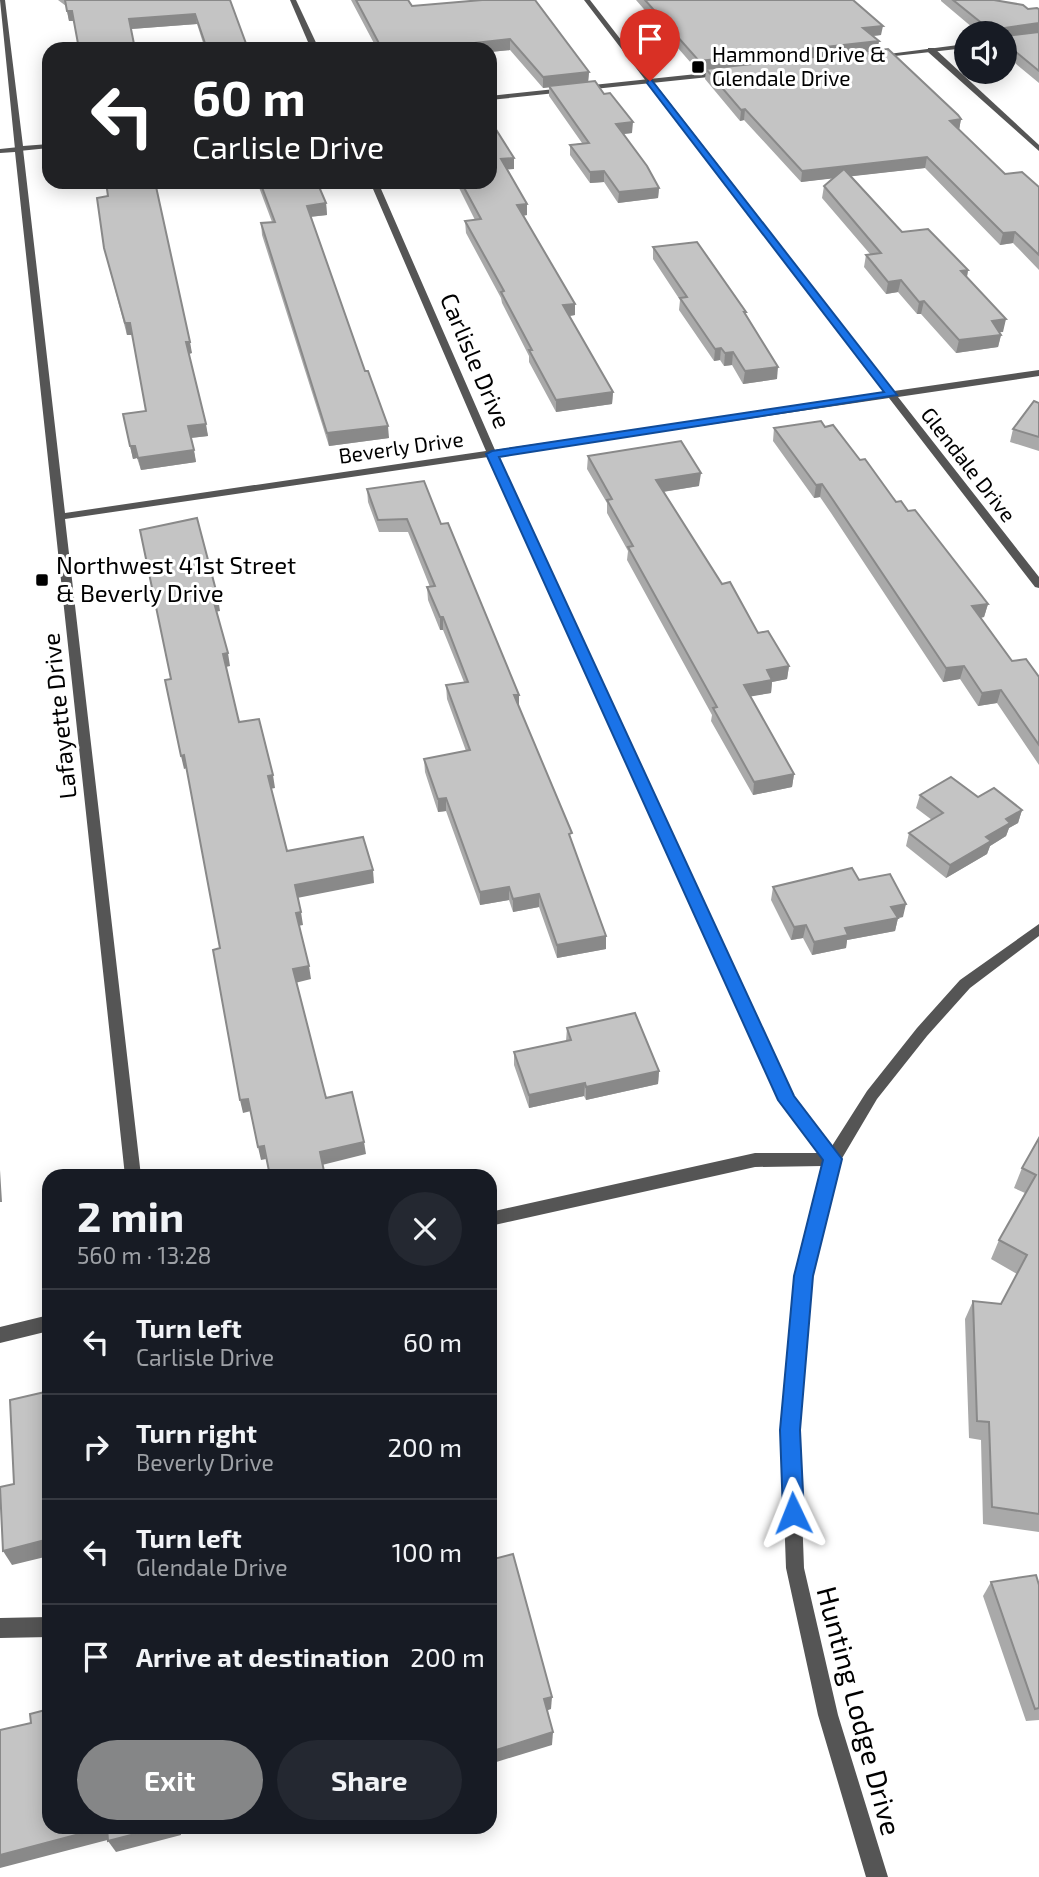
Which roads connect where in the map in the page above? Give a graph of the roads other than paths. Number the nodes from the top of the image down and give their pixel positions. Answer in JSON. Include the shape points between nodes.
{"nodes":[{"id":1,"x":2,"y":0,"type":"edge"},
{"id":2,"x":293,"y":0,"type":"edge"},
{"id":3,"x":587,"y":0,"type":"edge"},
{"id":4,"x":3,"y":32,"type":"edge"},
{"id":5,"x":312,"y":42,"type":"edge"},
{"id":6,"x":954,"y":47,"type":"edge"},
{"id":7,"x":931,"y":50,"type":"junction"},
{"id":8,"x":863,"y":58,"type":"edge"},
{"id":9,"x":730,"y":72,"type":"edge"},
{"id":10,"x":650,"y":81,"type":"junction"},
{"id":11,"x":497,"y":97,"type":"edge"},
{"id":12,"x":42,"y":147,"type":"edge"},
{"id":13,"x":19,"y":149,"type":"junction"},
{"id":14,"x":1039,"y":149,"type":"edge"},
{"id":15,"x":0,"y":151,"type":"edge"},
{"id":16,"x":377,"y":189,"type":"edge"},
{"id":17,"x":1039,"y":373,"type":"edge"},
{"id":18,"x":892,"y":395,"type":"junction"},
{"id":19,"x":492,"y":454,"type":"junction"},
{"id":20,"x":59,"y":517,"type":"junction"},
{"id":21,"x":1039,"y":585,"type":"edge"},
{"id":22,"x":1039,"y":929,"type":"edge"},
{"id":23,"x":833,"y":1159,"type":"junction"},
{"id":24,"x":132,"y":1169,"type":"edge"},
{"id":25,"x":497,"y":1217,"type":"edge"},
{"id":26,"x":42,"y":1325,"type":"edge"},
{"id":27,"x":0,"y":1335,"type":"edge"},
{"id":28,"x":42,"y":1627,"type":"edge"},
{"id":29,"x":0,"y":1628,"type":"edge"},
{"id":30,"x":877,"y":1877,"type":"edge"}],
"edges":[{"from":1,"to":4,"type":"street","name":"Lafayette Drive"},
{"from":2,"to":5,"type":"street"},
{"from":3,"to":10,"type":"street","name":"Glendale Drive"},
{"from":4,"to":13,"type":"street","name":"Lafayette Drive"},
{"from":6,"to":7,"type":"street"},
{"from":7,"to":8,"type":"street"},
{"from":7,"to":14,"type":"street"},
{"from":9,"to":10,"type":"street"},
{"from":10,"to":11,"type":"street"},
{"from":10,"to":18,"type":"street","name":"Glendale Drive"},
{"from":12,"to":13,"type":"street"},
{"from":13,"to":15,"type":"street"},
{"from":13,"to":20,"type":"street","name":"Lafayette Drive"},
{"from":16,"to":19,"type":"street","name":"Carlisle Drive"},
{"from":17,"to":18,"type":"street","name":"Beverly Drive"},
{"from":18,"to":19,"type":"street","name":"Beverly Drive"},
{"from":18,"to":21,"type":"street","name":"Glendale Drive"},
{"from":19,"to":20,"type":"street","name":"Beverly Drive"},
{"from":19,"to":23,"type":"street","name":"Carlisle Drive","via":[[787,1100]]},
{"from":20,"to":24,"type":"street","name":"Lafayette Drive"},
{"from":22,"to":23,"type":"street","name":"Hunting Lodge Drive","via":[[965,984],[930,1023],[872,1095]]},
{"from":23,"to":25,"type":"street","via":[[755,1160]]},
{"from":23,"to":30,"type":"street","name":"Hunting Lodge Drive","via":[[804,1276],[793,1392],[795,1568],[828,1715]]},
{"from":26,"to":27,"type":"street"},
{"from":28,"to":29,"type":"street"}]}
